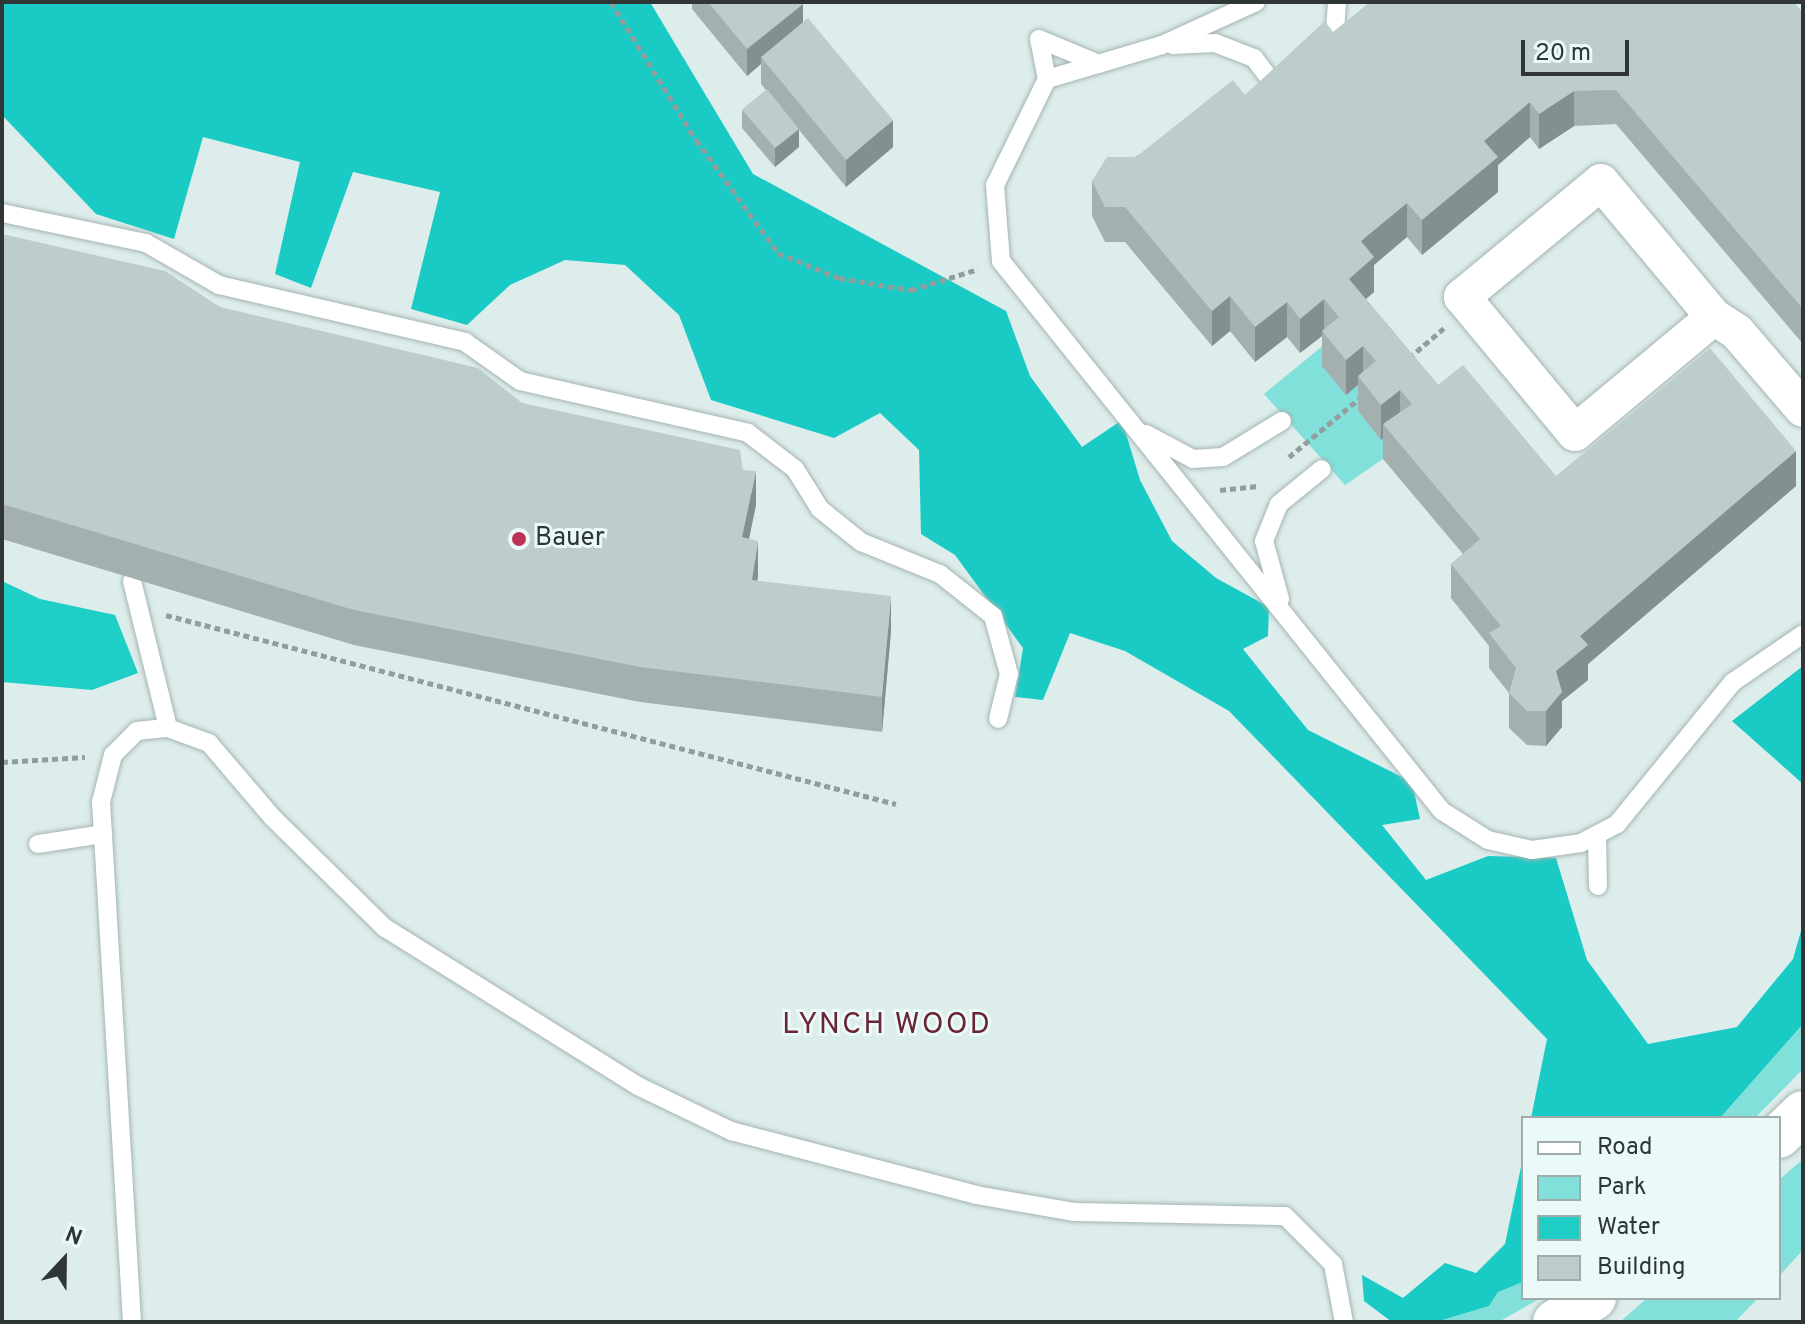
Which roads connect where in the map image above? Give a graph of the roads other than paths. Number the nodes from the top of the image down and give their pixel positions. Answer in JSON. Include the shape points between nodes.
{"nodes":[{"id":1,"x":1256,"y":2,"type":"edge"},
{"id":2,"x":1337,"y":2,"type":"edge"},
{"id":3,"x":1162,"y":45,"type":"junction"},
{"id":4,"x":1347,"y":55,"type":"edge"},
{"id":5,"x":1099,"y":64,"type":"junction"},
{"id":6,"x":1047,"y":79,"type":"junction"},
{"id":7,"x":1285,"y":99,"type":"edge"},
{"id":8,"x":2,"y":213,"type":"edge"},
{"id":9,"x":1714,"y":317,"type":"junction"},
{"id":10,"x":1803,"y":409,"type":"edge"},
{"id":11,"x":1128,"y":421,"type":"junction"},
{"id":12,"x":1282,"y":421,"type":"dead end"},
{"id":13,"x":1322,"y":469,"type":"dead end"},
{"id":14,"x":132,"y":581,"type":"dead end"},
{"id":15,"x":1296,"y":630,"type":"junction"},
{"id":16,"x":1803,"y":634,"type":"edge"},
{"id":17,"x":998,"y":719,"type":"dead end"},
{"id":18,"x":168,"y":728,"type":"junction"},
{"id":19,"x":103,"y":834,"type":"junction"},
{"id":20,"x":1597,"y":835,"type":"junction"},
{"id":21,"x":38,"y":844,"type":"dead end"},
{"id":22,"x":1598,"y":886,"type":"dead end"},
{"id":23,"x":1803,"y":1113,"type":"edge"},
{"id":24,"x":1781,"y":1134,"type":"edge"},
{"id":25,"x":1591,"y":1300,"type":"edge"},
{"id":26,"x":132,"y":1322,"type":"edge"},
{"id":27,"x":1344,"y":1322,"type":"edge"},
{"id":28,"x":1555,"y":1322,"type":"edge"}],
"edges":[{"from":1,"to":3,"type":"lane"},
{"from":2,"to":4,"type":"lane","via":[[1335,31]]},
{"from":3,"to":5,"type":"lane"},
{"from":3,"to":7,"type":"lane","via":[[1215,43],[1254,58]]},
{"from":5,"to":6,"type":"lane"},
{"from":5,"to":6,"type":"lane","via":[[1039,39]]},
{"from":6,"to":11,"type":"lane","via":[[995,185],[1001,261]]},
{"from":8,"to":17,"type":"lane","via":[[146,243],[219,285],[465,342],[520,381],[748,433],[795,469],[820,509],[861,542],[940,574],[993,616],[1009,674]]},
{"from":9,"to":9,"type":"street","via":[[1575,433],[1462,297],[1601,182]]},
{"from":9,"to":10,"type":"street","via":[[1737,332]]},
{"from":11,"to":12,"type":"lane","via":[[1193,459],[1223,457]]},
{"from":11,"to":15,"type":"lane"},
{"from":13,"to":15,"type":"lane","via":[[1279,504],[1264,541],[1271,581]]},
{"from":14,"to":18,"type":"lane"},
{"from":15,"to":20,"type":"lane","via":[[1442,811],[1488,840],[1532,850]]},
{"from":16,"to":20,"type":"lane","via":[[1733,682],[1617,824]]},
{"from":18,"to":19,"type":"lane","via":[[137,731],[113,755],[101,802]]},
{"from":18,"to":27,"type":"lane","via":[[209,743],[273,818],[385,928],[638,1086],[731,1131],[976,1195],[1074,1212],[1285,1216],[1333,1264]]},
{"from":19,"to":21,"type":"lane"},
{"from":19,"to":26,"type":"lane"},
{"from":20,"to":22,"type":"lane"},
{"from":23,"to":24,"type":"street"},
{"from":25,"to":28,"type":"street"}]}
